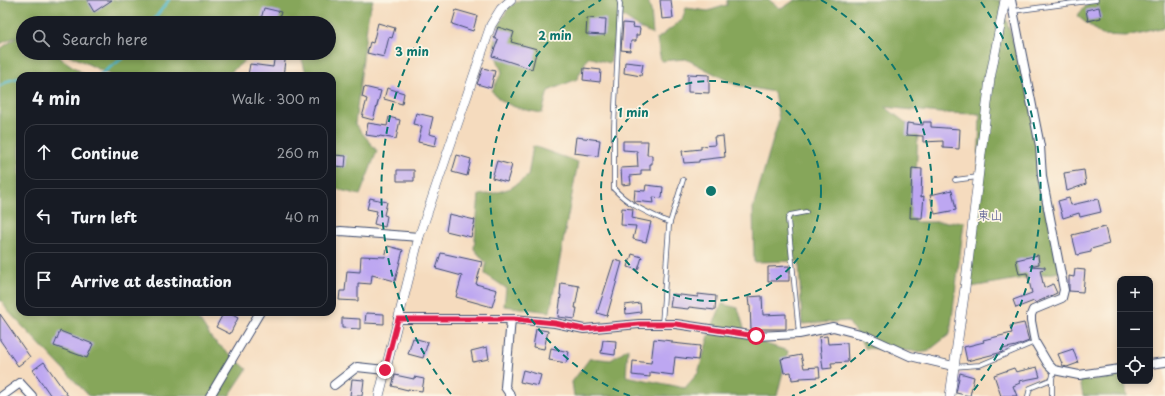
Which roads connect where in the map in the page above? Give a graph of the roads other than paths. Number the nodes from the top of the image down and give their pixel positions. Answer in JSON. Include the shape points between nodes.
{"nodes":[{"id":1,"x":511,"y":0,"type":"edge"},
{"id":2,"x":618,"y":0,"type":"edge"},
{"id":3,"x":1005,"y":0,"type":"edge"},
{"id":4,"x":1010,"y":0,"type":"edge"},
{"id":5,"x":1096,"y":0,"type":"edge"},
{"id":6,"x":1013,"y":11,"type":"junction"},
{"id":7,"x":978,"y":177,"type":"junction"},
{"id":8,"x":683,"y":180,"type":"dead end"},
{"id":9,"x":955,"y":180,"type":"dead end"},
{"id":10,"x":806,"y":212,"type":"dead end"},
{"id":11,"x":670,"y":223,"type":"junction"},
{"id":12,"x":336,"y":232,"type":"edge"},
{"id":13,"x":419,"y":237,"type":"junction"},
{"id":14,"x":258,"y":316,"type":"edge"},
{"id":15,"x":398,"y":319,"type":"junction"},
{"id":16,"x":511,"y":319,"type":"junction"},
{"id":17,"x":662,"y":324,"type":"junction"},
{"id":18,"x":799,"y":334,"type":"junction"},
{"id":19,"x":1035,"y":342,"type":"junction"},
{"id":20,"x":1165,"y":362,"type":"edge"},
{"id":21,"x":1153,"y":364,"type":"edge"},
{"id":22,"x":953,"y":366,"type":"junction"},
{"id":23,"x":1117,"y":369,"type":"edge"},
{"id":24,"x":385,"y":370,"type":"junction"},
{"id":25,"x":1054,"y":370,"type":"junction"},
{"id":26,"x":1052,"y":379,"type":"junction"},
{"id":27,"x":334,"y":385,"type":"dead end"},
{"id":28,"x":2,"y":396,"type":"edge"},
{"id":29,"x":32,"y":396,"type":"edge"},
{"id":30,"x":210,"y":396,"type":"edge"},
{"id":31,"x":379,"y":396,"type":"edge"},
{"id":32,"x":511,"y":396,"type":"edge"},
{"id":33,"x":950,"y":396,"type":"edge"},
{"id":34,"x":1028,"y":396,"type":"edge"},
{"id":35,"x":1052,"y":396,"type":"edge"}],
"edges":[{"from":1,"to":13,"type":"street","via":[[490,25]]},
{"from":2,"to":11,"type":"lane","via":[[620,4],[614,127],[614,189],[637,208]]},
{"from":3,"to":7,"type":"street","via":[[990,79]]},
{"from":4,"to":6,"type":"street"},
{"from":5,"to":6,"type":"lane"},
{"from":6,"to":19,"type":"street","via":[[1040,146],[1042,177],[1064,290],[1062,298],[1033,310],[1031,321]]},
{"from":7,"to":9,"type":"lane"},
{"from":7,"to":22,"type":"street"},
{"from":8,"to":11,"type":"lane"},
{"from":10,"to":18,"type":"lane","via":[[790,215],[788,219]]},
{"from":11,"to":17,"type":"lane"},
{"from":12,"to":13,"type":"street"},
{"from":13,"to":15,"type":"street"},
{"from":14,"to":30,"type":"street"},
{"from":15,"to":16,"type":"street"},
{"from":15,"to":24,"type":"street"},
{"from":16,"to":17,"type":"street","via":[[555,323],[584,329]]},
{"from":16,"to":32,"type":"street","via":[[505,387]]},
{"from":17,"to":18,"type":"street","via":[[756,336]]},
{"from":18,"to":22,"type":"street","via":[[832,327],[864,335],[910,356]]},
{"from":19,"to":22,"type":"lane","via":[[980,365]]},
{"from":19,"to":25,"type":"street"},
{"from":20,"to":21,"type":"street"},
{"from":22,"to":33,"type":"street"},
{"from":23,"to":25,"type":"street","via":[[1079,374]]},
{"from":24,"to":27,"type":"street","via":[[357,367]]},
{"from":24,"to":31,"type":"street"},
{"from":25,"to":26,"type":"lane"},
{"from":26,"to":34,"type":"lane","via":[[1030,388]]},
{"from":26,"to":35,"type":"lane"},
{"from":28,"to":29,"type":"street","via":[[20,383]]}]}
